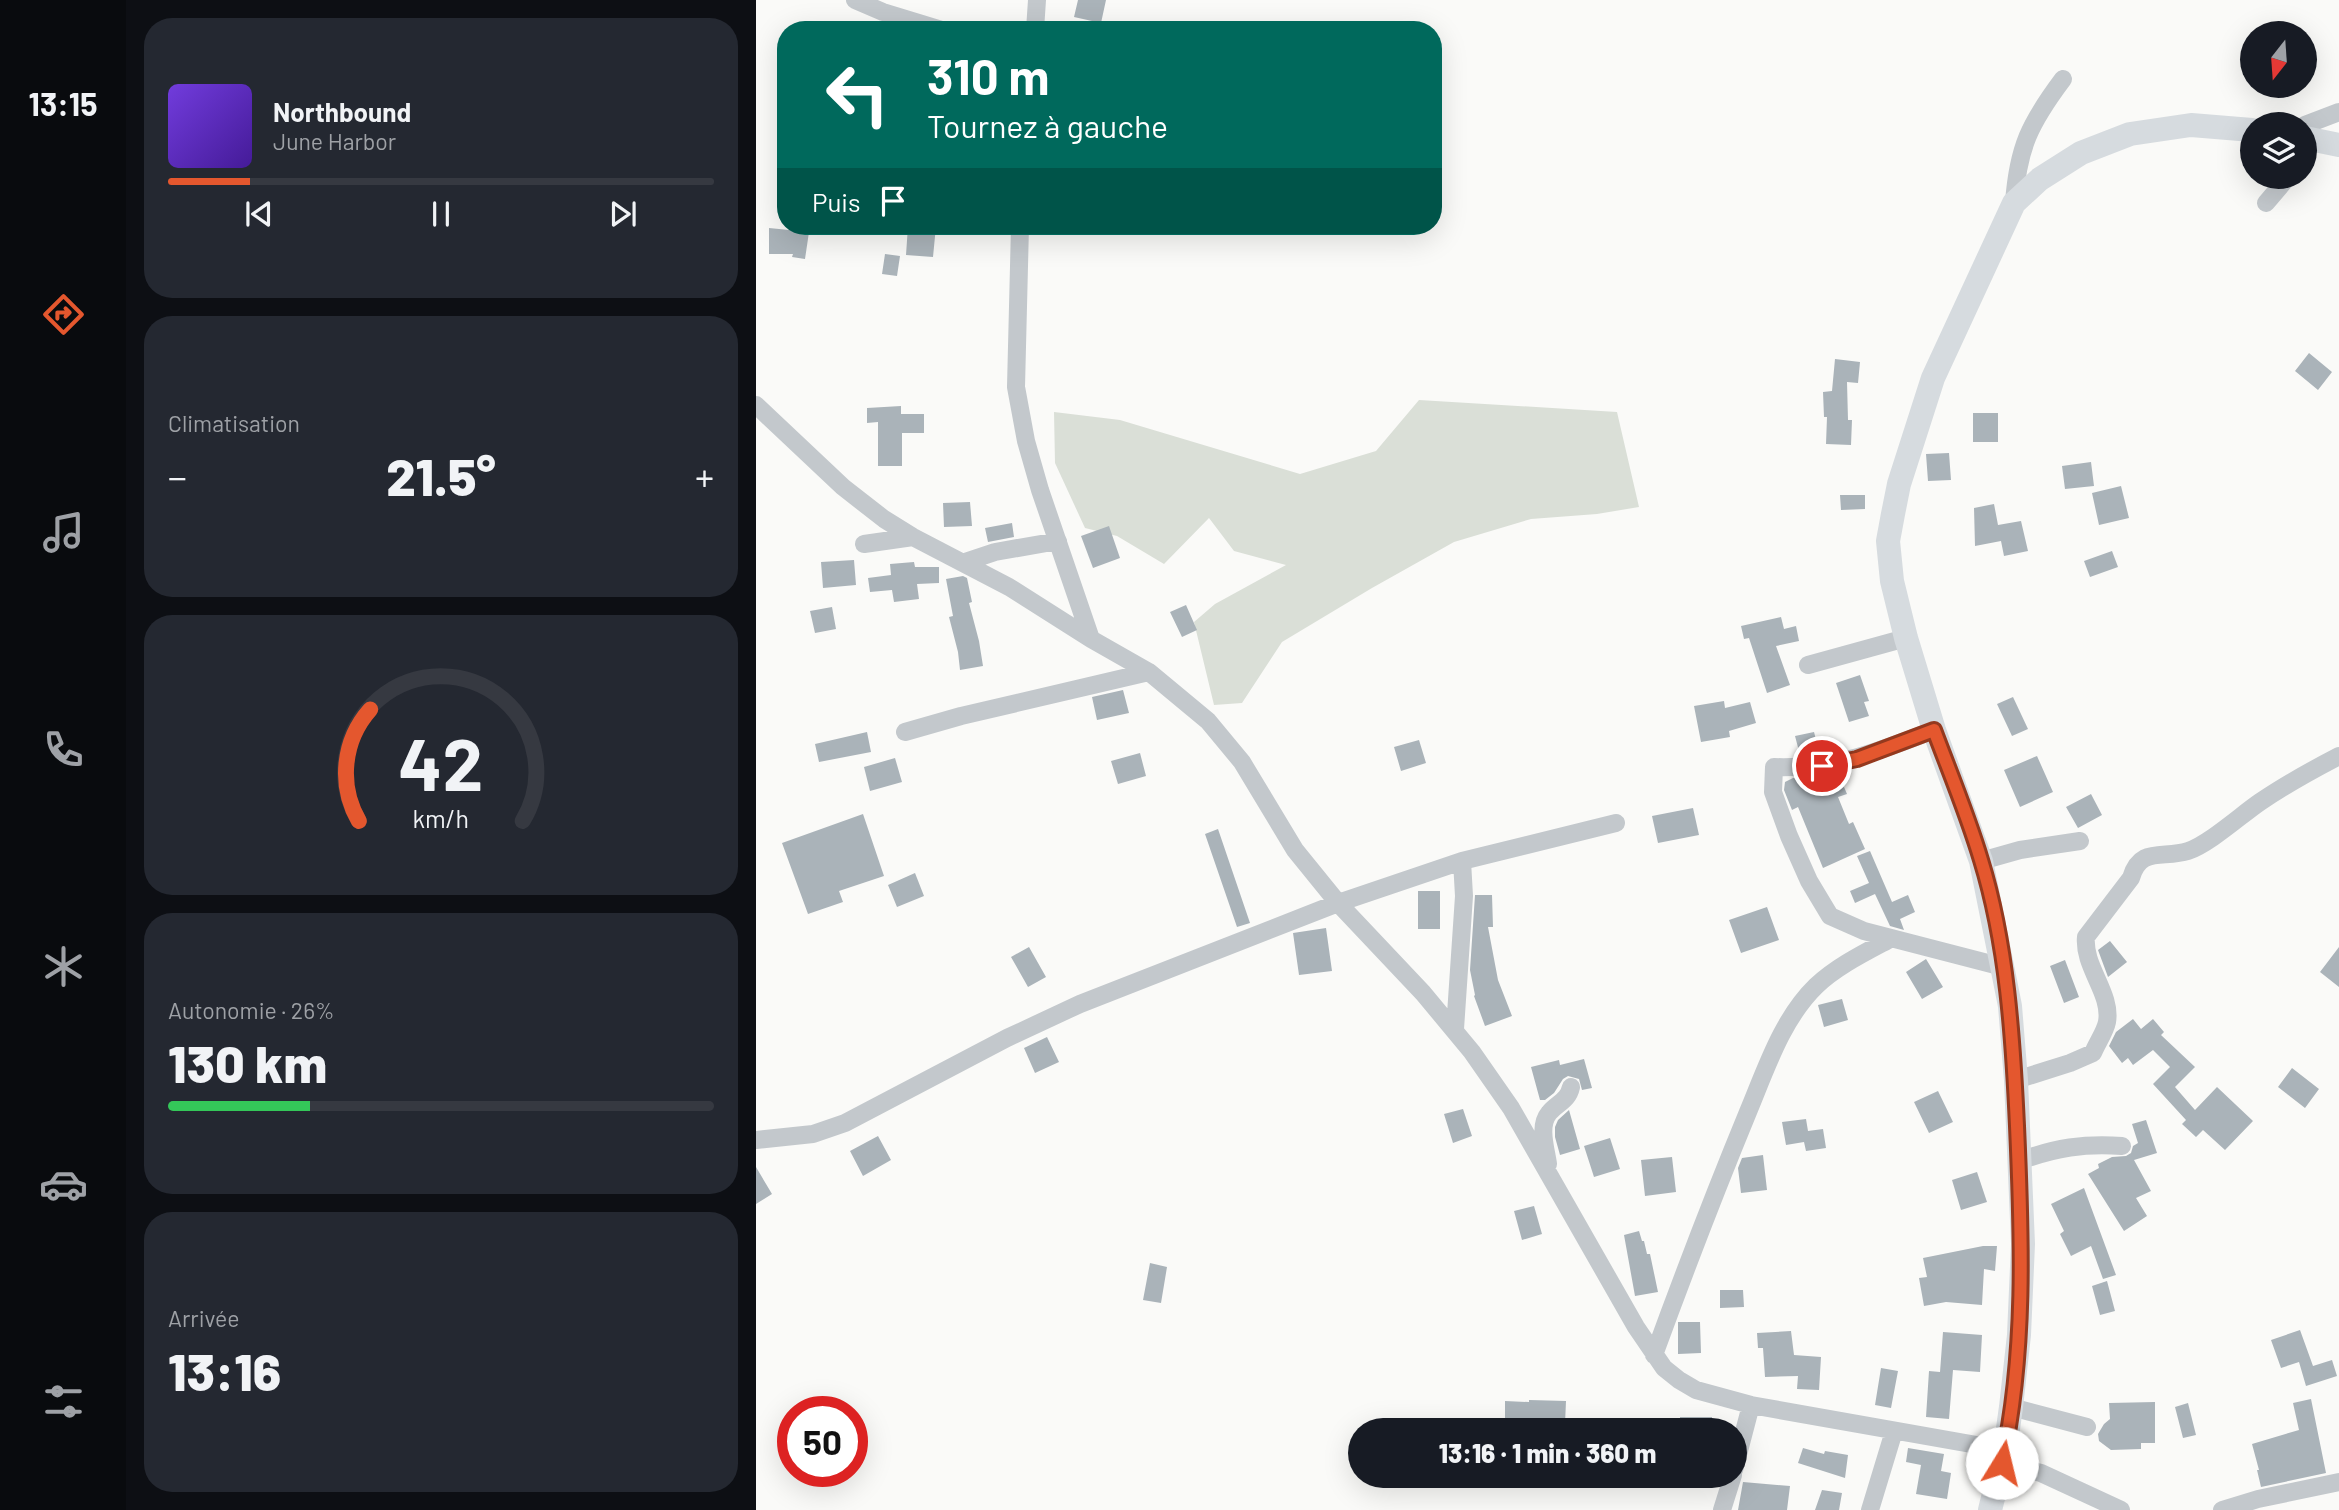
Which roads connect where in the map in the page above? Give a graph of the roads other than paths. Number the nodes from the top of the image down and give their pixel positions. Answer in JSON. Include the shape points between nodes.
{"nodes":[{"id":1,"x":855,"y":0,"type":"edge"},
{"id":2,"x":1037,"y":0,"type":"edge"},
{"id":3,"x":912,"y":21,"type":"edge"},
{"id":4,"x":1036,"y":21,"type":"edge"},
{"id":5,"x":2063,"y":79,"type":"dead end"},
{"id":6,"x":2339,"y":112,"type":"edge"},
{"id":7,"x":2240,"y":129,"type":"edge"},
{"id":8,"x":2317,"y":129,"type":"edge"},
{"id":9,"x":2317,"y":140,"type":"edge"},
{"id":10,"x":2339,"y":145,"type":"edge"},
{"id":11,"x":2278,"y":189,"type":"edge"},
{"id":12,"x":2014,"y":203,"type":"junction"},
{"id":13,"x":2266,"y":203,"type":"dead end"},
{"id":14,"x":1020,"y":235,"type":"edge"},
{"id":15,"x":756,"y":405,"type":"edge"},
{"id":16,"x":913,"y":537,"type":"junction"},
{"id":17,"x":1059,"y":541,"type":"junction"},
{"id":18,"x":864,"y":544,"type":"dead end"},
{"id":19,"x":965,"y":562,"type":"junction"},
{"id":20,"x":1906,"y":638,"type":"junction"},
{"id":21,"x":1091,"y":639,"type":"junction"},
{"id":22,"x":1808,"y":665,"type":"dead end"},
{"id":23,"x":1149,"y":672,"type":"junction"},
{"id":24,"x":1934,"y":730,"type":"junction"},
{"id":25,"x":905,"y":732,"type":"dead end"},
{"id":26,"x":2339,"y":756,"type":"edge"},
{"id":27,"x":1616,"y":823,"type":"dead end"},
{"id":28,"x":2080,"y":841,"type":"dead end"},
{"id":29,"x":1462,"y":861,"type":"junction"},
{"id":30,"x":1981,"y":861,"type":"junction"},
{"id":31,"x":1338,"y":903,"type":"junction"},
{"id":32,"x":1892,"y":938,"type":"junction"},
{"id":33,"x":2003,"y":967,"type":"junction"},
{"id":34,"x":1455,"y":1029,"type":"junction"},
{"id":35,"x":2016,"y":1080,"type":"junction"},
{"id":36,"x":1571,"y":1087,"type":"dead end"},
{"id":37,"x":756,"y":1140,"type":"edge"},
{"id":38,"x":2122,"y":1146,"type":"dead end"},
{"id":39,"x":2020,"y":1161,"type":"junction"},
{"id":40,"x":1549,"y":1175,"type":"junction"},
{"id":41,"x":1654,"y":1355,"type":"junction"},
{"id":42,"x":1751,"y":1405,"type":"junction"},
{"id":43,"x":2011,"y":1408,"type":"junction"},
{"id":44,"x":1747,"y":1420,"type":"edge"},
{"id":45,"x":2087,"y":1427,"type":"dead end"},
{"id":46,"x":1894,"y":1431,"type":"junction"},
{"id":47,"x":2004,"y":1457,"type":"junction"},
{"id":48,"x":2337,"y":1481,"type":"edge"},
{"id":49,"x":1729,"y":1488,"type":"edge"},
{"id":50,"x":1722,"y":1510,"type":"edge"},
{"id":51,"x":1870,"y":1510,"type":"edge"},
{"id":52,"x":1990,"y":1510,"type":"edge"},
{"id":53,"x":2121,"y":1510,"type":"edge"},
{"id":54,"x":2222,"y":1510,"type":"edge"}],
"edges":[{"from":1,"to":3,"type":"street"},
{"from":2,"to":4,"type":"street"},
{"from":5,"to":12,"type":"street","via":[[2029,131],[2016,176]]},
{"from":6,"to":8,"type":"street"},
{"from":7,"to":12,"type":"main road","via":[[2191,125],[2130,134],[2081,153],[2039,178]]},
{"from":9,"to":10,"type":"main road"},
{"from":11,"to":13,"type":"street"},
{"from":12,"to":20,"type":"main road","via":[[1933,378],[1899,484],[1888,541],[1892,582]]},
{"from":14,"to":17,"type":"street","via":[[1016,387],[1026,441]]},
{"from":15,"to":16,"type":"street","via":[[843,487]]},
{"from":16,"to":18,"type":"street"},
{"from":16,"to":19,"type":"street"},
{"from":17,"to":19,"type":"street"},
{"from":17,"to":21,"type":"street"},
{"from":19,"to":21,"type":"street"},
{"from":20,"to":22,"type":"street"},
{"from":20,"to":24,"type":"main road"},
{"from":21,"to":23,"type":"street"},
{"from":23,"to":25,"type":"street"},
{"from":23,"to":31,"type":"street","via":[[1225,741],[1296,850]]},
{"from":24,"to":30,"type":"main road"},
{"from":24,"to":32,"type":"street","via":[[1857,759],[1822,766],[1774,767],[1773,792],[1824,909],[1849,926]]},
{"from":26,"to":35,"type":"street","via":[[2270,795],[2189,850],[2143,858],[2134,866],[2131,878],[2086,937],[2085,949],[2107,1007],[2107,1024],[2093,1053]]},
{"from":27,"to":29,"type":"street"},
{"from":28,"to":30,"type":"street"},
{"from":29,"to":31,"type":"street"},
{"from":29,"to":34,"type":"street"},
{"from":30,"to":33,"type":"main road"},
{"from":31,"to":34,"type":"street"},
{"from":31,"to":37,"type":"street","via":[[1080,1004],[845,1123],[813,1134]]},
{"from":32,"to":33,"type":"street"},
{"from":32,"to":41,"type":"street","via":[[1816,986],[1776,1045]]},
{"from":33,"to":35,"type":"main road"},
{"from":34,"to":40,"type":"street","via":[[1511,1108]]},
{"from":35,"to":39,"type":"main road"},
{"from":36,"to":40,"type":"street","via":[[1567,1098],[1549,1112],[1543,1129]]},
{"from":38,"to":39,"type":"street","via":[[2094,1143]]},
{"from":39,"to":43,"type":"main road","via":[[2019,1335]]},
{"from":40,"to":41,"type":"street"},
{"from":41,"to":42,"type":"street","via":[[1696,1390]]},
{"from":42,"to":44,"type":"street"},
{"from":42,"to":46,"type":"street"},
{"from":43,"to":45,"type":"street"},
{"from":43,"to":47,"type":"main road"},
{"from":46,"to":47,"type":"street"},
{"from":46,"to":51,"type":"street"},
{"from":47,"to":52,"type":"main road"},
{"from":47,"to":53,"type":"street"},
{"from":48,"to":54,"type":"street"},
{"from":49,"to":50,"type":"street"}]}
